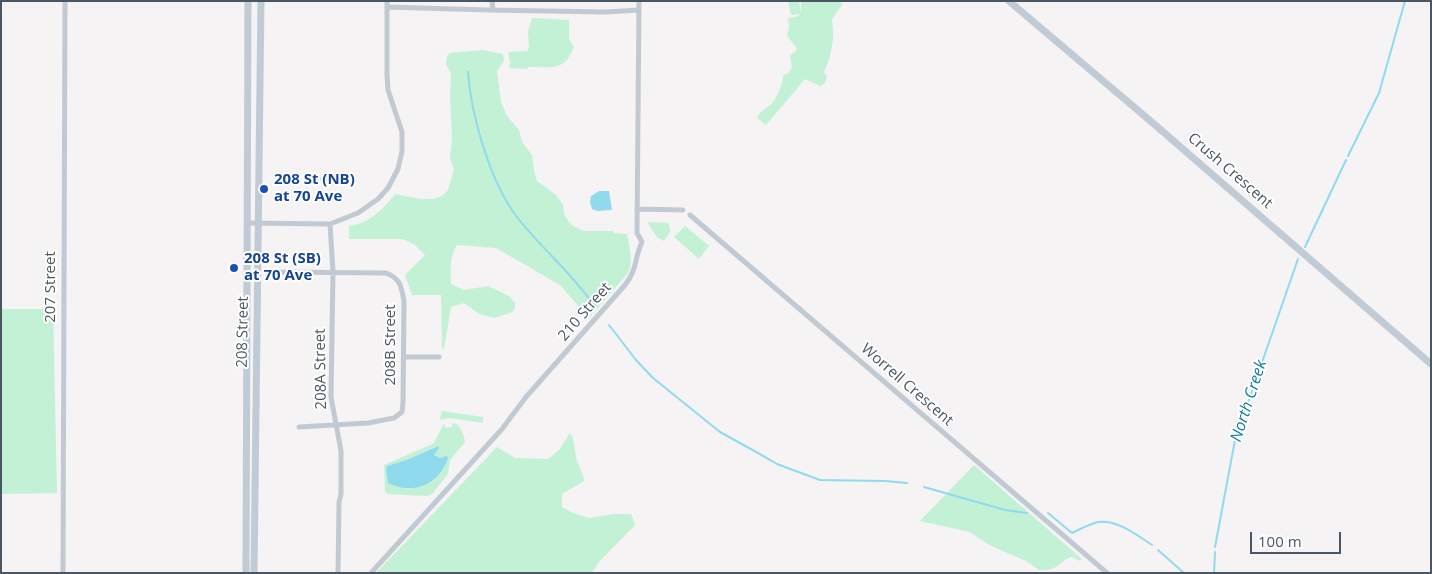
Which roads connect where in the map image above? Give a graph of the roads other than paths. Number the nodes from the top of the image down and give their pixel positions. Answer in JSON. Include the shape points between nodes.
{"nodes":[{"id":1,"x":65,"y":1,"type":"edge"},
{"id":2,"x":248,"y":1,"type":"edge"},
{"id":3,"x":261,"y":1,"type":"edge"},
{"id":4,"x":492,"y":1,"type":"edge"},
{"id":5,"x":639,"y":1,"type":"edge"},
{"id":6,"x":1009,"y":1,"type":"edge"},
{"id":7,"x":387,"y":4,"type":"edge"},
{"id":8,"x":493,"y":10,"type":"junction"},
{"id":9,"x":639,"y":10,"type":"junction"},
{"id":10,"x":637,"y":209,"type":"junction"},
{"id":11,"x":684,"y":210,"type":"dead end"},
{"id":12,"x":690,"y":215,"type":"dead end"},
{"id":13,"x":248,"y":223,"type":"junction"},
{"id":14,"x":258,"y":223,"type":"junction"},
{"id":15,"x":330,"y":224,"type":"junction"},
{"id":16,"x":269,"y":272,"type":"dead end"},
{"id":17,"x":333,"y":272,"type":"junction"},
{"id":18,"x":404,"y":357,"type":"junction"},
{"id":19,"x":439,"y":357,"type":"dead end"},
{"id":20,"x":1431,"y":364,"type":"edge"},
{"id":21,"x":336,"y":424,"type":"junction"},
{"id":22,"x":299,"y":427,"type":"dead end"},
{"id":23,"x":62,"y":573,"type":"edge"},
{"id":24,"x":246,"y":573,"type":"edge"},
{"id":25,"x":254,"y":573,"type":"edge"},
{"id":26,"x":338,"y":573,"type":"edge"},
{"id":27,"x":372,"y":573,"type":"edge"},
{"id":28,"x":1107,"y":573,"type":"edge"}],
"edges":[{"from":1,"to":23,"type":"street","name":"207 Street"},
{"from":2,"to":13,"type":"main road","name":"208 Street"},
{"from":3,"to":14,"type":"main road","name":"208 Street"},
{"from":4,"to":8,"type":"street"},
{"from":5,"to":9,"type":"street","name":"210 Street"},
{"from":6,"to":20,"type":"main road","name":"Crush Crescent"},
{"from":7,"to":8,"type":"street"},
{"from":7,"to":15,"type":"street","via":[[388,90],[402,132],[398,169],[378,199],[358,213]]},
{"from":8,"to":9,"type":"street"},
{"from":9,"to":10,"type":"street","name":"210 Street"},
{"from":10,"to":11,"type":"street"},
{"from":10,"to":27,"type":"street","name":"210 Street","via":[[637,233],[642,242],[631,278]]},
{"from":12,"to":28,"type":"street","name":"Worrell Crescent"},
{"from":13,"to":14,"type":"street"},
{"from":13,"to":24,"type":"main road","name":"208 Street"},
{"from":14,"to":15,"type":"street"},
{"from":14,"to":25,"type":"main road","name":"208 Street"},
{"from":15,"to":17,"type":"street","name":"208A Street"},
{"from":16,"to":17,"type":"street"},
{"from":17,"to":18,"type":"street","name":"208B Street","via":[[378,272],[396,277],[404,301]]},
{"from":17,"to":21,"type":"street","name":"208A Street","via":[[331,397]]},
{"from":18,"to":19,"type":"street"},
{"from":18,"to":21,"type":"street","name":"208B Street","via":[[403,407],[396,418]]},
{"from":21,"to":22,"type":"street"},
{"from":21,"to":26,"type":"street","name":"208A Street","via":[[342,494],[339,502]]}]}
